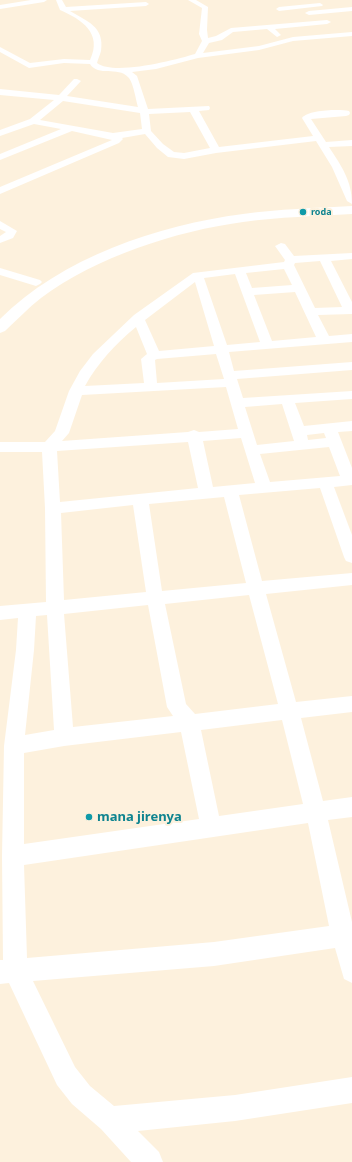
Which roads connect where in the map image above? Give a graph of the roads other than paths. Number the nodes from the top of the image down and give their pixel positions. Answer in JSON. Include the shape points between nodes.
{"nodes":[{"id":1,"x":44,"y":0,"type":"edge"},
{"id":2,"x":59,"y":0,"type":"edge"},
{"id":3,"x":191,"y":0,"type":"edge"},
{"id":4,"x":27,"y":1,"type":"edge"},
{"id":5,"x":146,"y":4,"type":"dead end"},
{"id":6,"x":313,"y":6,"type":"junction"},
{"id":7,"x":0,"y":7,"type":"edge"},
{"id":8,"x":352,"y":8,"type":"edge"},
{"id":9,"x":62,"y":9,"type":"junction"},
{"id":10,"x":279,"y":9,"type":"dead end"},
{"id":11,"x":317,"y":12,"type":"junction"},
{"id":12,"x":285,"y":15,"type":"dead end"},
{"id":13,"x":269,"y":27,"type":"junction"},
{"id":14,"x":352,"y":34,"type":"edge"},
{"id":15,"x":232,"y":37,"type":"junction"},
{"id":16,"x":206,"y":42,"type":"junction"},
{"id":17,"x":284,"y":42,"type":"junction"},
{"id":18,"x":0,"y":49,"type":"edge"},
{"id":19,"x":246,"y":50,"type":"junction"},
{"id":20,"x":198,"y":56,"type":"junction"},
{"id":21,"x":93,"y":62,"type":"junction"},
{"id":22,"x":124,"y":70,"type":"junction"},
{"id":23,"x":77,"y":81,"type":"dead end"},
{"id":24,"x":0,"y":92,"type":"edge"},
{"id":25,"x":61,"y":98,"type":"junction"},
{"id":26,"x":206,"y":108,"type":"dead end"},
{"id":27,"x":193,"y":109,"type":"junction"},
{"id":28,"x":144,"y":111,"type":"junction"},
{"id":29,"x":346,"y":112,"type":"edge"},
{"id":30,"x":33,"y":121,"type":"junction"},
{"id":31,"x":71,"y":128,"type":"junction"},
{"id":32,"x":147,"y":131,"type":"junction"},
{"id":33,"x":0,"y":133,"type":"edge"},
{"id":34,"x":114,"y":136,"type":"junction"},
{"id":35,"x":321,"y":142,"type":"junction"},
{"id":36,"x":352,"y":143,"type":"edge"},
{"id":37,"x":216,"y":150,"type":"junction"},
{"id":38,"x":0,"y":157,"type":"edge"},
{"id":39,"x":0,"y":191,"type":"edge"},
{"id":40,"x":352,"y":202,"type":"edge"},
{"id":41,"x":352,"y":210,"type":"edge"},
{"id":42,"x":0,"y":224,"type":"edge"},
{"id":43,"x":156,"y":234,"type":"junction"},
{"id":44,"x":0,"y":240,"type":"edge"},
{"id":45,"x":281,"y":246,"type":"dead end"},
{"id":46,"x":352,"y":256,"type":"edge"},
{"id":47,"x":324,"y":258,"type":"junction"},
{"id":48,"x":289,"y":263,"type":"junction"},
{"id":49,"x":239,"y":270,"type":"junction"},
{"id":50,"x":0,"y":271,"type":"edge"},
{"id":51,"x":197,"y":276,"type":"junction"},
{"id":52,"x":36,"y":282,"type":"junction"},
{"id":53,"x":299,"y":288,"type":"junction"},
{"id":54,"x":247,"y":292,"type":"junction"},
{"id":55,"x":351,"y":310,"type":"edge"},
{"id":56,"x":0,"y":311,"type":"edge"},
{"id":57,"x":311,"y":312,"type":"junction"},
{"id":58,"x":138,"y":318,"type":"junction"},
{"id":59,"x":0,"y":328,"type":"edge"},
{"id":60,"x":348,"y":338,"type":"edge"},
{"id":61,"x":324,"y":340,"type":"junction"},
{"id":62,"x":267,"y":345,"type":"junction"},
{"id":63,"x":222,"y":349,"type":"junction"},
{"id":64,"x":154,"y":354,"type":"junction"},
{"id":65,"x":352,"y":359,"type":"edge"},
{"id":66,"x":352,"y":366,"type":"edge"},
{"id":67,"x":231,"y":379,"type":"junction"},
{"id":68,"x":150,"y":387,"type":"junction"},
{"id":69,"x":76,"y":391,"type":"junction"},
{"id":70,"x":352,"y":394,"type":"edge"},
{"id":71,"x":287,"y":399,"type":"junction"},
{"id":72,"x":238,"y":403,"type":"junction"},
{"id":73,"x":352,"y":426,"type":"edge"},
{"id":74,"x":329,"y":428,"type":"junction"},
{"id":75,"x":245,"y":433,"type":"junction"},
{"id":76,"x":194,"y":435,"type":"junction"},
{"id":77,"x":301,"y":438,"type":"junction"},
{"id":78,"x":334,"y":442,"type":"junction"},
{"id":79,"x":0,"y":447,"type":"edge"},
{"id":80,"x":49,"y":447,"type":"junction"},
{"id":81,"x":251,"y":450,"type":"junction"},
{"id":82,"x":351,"y":480,"type":"edge"},
{"id":83,"x":325,"y":482,"type":"junction"},
{"id":84,"x":264,"y":488,"type":"junction"},
{"id":85,"x":230,"y":491,"type":"junction"},
{"id":86,"x":207,"y":493,"type":"junction"},
{"id":87,"x":140,"y":499,"type":"junction"},
{"id":88,"x":53,"y":508,"type":"junction"},
{"id":89,"x":352,"y":557,"type":"edge"},
{"id":90,"x":350,"y":584,"type":"edge"},
{"id":91,"x":254,"y":589,"type":"junction"},
{"id":92,"x":155,"y":598,"type":"junction"},
{"id":93,"x":55,"y":608,"type":"junction"},
{"id":94,"x":27,"y":611,"type":"junction"},
{"id":95,"x":0,"y":613,"type":"edge"},
{"id":96,"x":352,"y":704,"type":"edge"},
{"id":97,"x":289,"y":710,"type":"junction"},
{"id":98,"x":189,"y":721,"type":"junction"},
{"id":99,"x":64,"y":737,"type":"junction"},
{"id":100,"x":14,"y":746,"type":"junction"},
{"id":101,"x":352,"y":807,"type":"edge"},
{"id":102,"x":315,"y":812,"type":"junction"},
{"id":103,"x":211,"y":827,"type":"junction"},
{"id":104,"x":13,"y":856,"type":"junction"},
{"id":105,"x":347,"y":935,"type":"edge"},
{"id":106,"x":7,"y":971,"type":"edge"},
{"id":107,"x":352,"y":971,"type":"edge"},
{"id":108,"x":352,"y":1090,"type":"edge"},
{"id":109,"x":110,"y":1120,"type":"junction"},
{"id":110,"x":150,"y":1162,"type":"edge"}],
"edges":[{"from":1,"to":4,"type":"street"},
{"from":2,"to":9,"type":"street"},
{"from":3,"to":16,"type":"street","via":[[205,7],[203,36]]},
{"from":4,"to":7,"type":"street"},
{"from":5,"to":9,"type":"street"},
{"from":6,"to":8,"type":"street","via":[[346,3]]},
{"from":6,"to":10,"type":"street"},
{"from":6,"to":11,"type":"street"},
{"from":8,"to":11,"type":"street"},
{"from":9,"to":21,"type":"street","via":[[93,29],[98,46]]},
{"from":11,"to":12,"type":"street"},
{"from":11,"to":13,"type":"street","via":[[330,22]]},
{"from":13,"to":15,"type":"street","via":[[231,30]]},
{"from":13,"to":17,"type":"street"},
{"from":14,"to":17,"type":"street"},
{"from":15,"to":16,"type":"street"},
{"from":15,"to":19,"type":"street"},
{"from":16,"to":20,"type":"street"},
{"from":17,"to":19,"type":"street"},
{"from":18,"to":21,"type":"street","via":[[29,66],[64,61]]},
{"from":19,"to":20,"type":"street"},
{"from":20,"to":22,"type":"street","via":[[156,67]]},
{"from":21,"to":22,"type":"street","via":[[100,68]]},
{"from":22,"to":28,"type":"street","via":[[133,76]]},
{"from":23,"to":25,"type":"street"},
{"from":24,"to":25,"type":"street"},
{"from":25,"to":28,"type":"street"},
{"from":25,"to":30,"type":"street"},
{"from":26,"to":27,"type":"street"},
{"from":27,"to":28,"type":"street"},
{"from":27,"to":37,"type":"street"},
{"from":28,"to":32,"type":"street"},
{"from":29,"to":35,"type":"street","via":[[307,116],[307,122]]},
{"from":30,"to":31,"type":"street"},
{"from":30,"to":33,"type":"street"},
{"from":31,"to":34,"type":"street"},
{"from":31,"to":38,"type":"street"},
{"from":32,"to":34,"type":"street"},
{"from":32,"to":37,"type":"street","via":[[171,155],[184,156]]},
{"from":34,"to":39,"type":"street","via":[[118,138],[116,141]]},
{"from":35,"to":36,"type":"street"},
{"from":35,"to":37,"type":"street"},
{"from":35,"to":40,"type":"street","via":[[341,167]]},
{"from":40,"to":43,"type":"main road","via":[[259,209],[190,221]]},
{"from":41,"to":43,"type":"main road","via":[[229,220]]},
{"from":42,"to":44,"type":"street","via":[[12,231],[9,236]]},
{"from":43,"to":52,"type":"main road","via":[[110,245]]},
{"from":43,"to":59,"type":"main road","via":[[43,290]]},
{"from":45,"to":48,"type":"street"},
{"from":46,"to":47,"type":"street"},
{"from":47,"to":48,"type":"street"},
{"from":47,"to":55,"type":"street"},
{"from":48,"to":49,"type":"street"},
{"from":48,"to":53,"type":"street"},
{"from":49,"to":51,"type":"street"},
{"from":49,"to":54,"type":"street"},
{"from":50,"to":52,"type":"street"},
{"from":51,"to":58,"type":"street"},
{"from":51,"to":63,"type":"street"},
{"from":52,"to":56,"type":"main road"},
{"from":53,"to":54,"type":"street"},
{"from":53,"to":57,"type":"street"},
{"from":54,"to":62,"type":"street"},
{"from":55,"to":57,"type":"street"},
{"from":57,"to":61,"type":"street"},
{"from":58,"to":64,"type":"street"},
{"from":58,"to":69,"type":"street","via":[[98,357]]},
{"from":60,"to":61,"type":"street"},
{"from":60,"to":65,"type":"street"},
{"from":61,"to":62,"type":"street"},
{"from":62,"to":63,"type":"street"},
{"from":63,"to":64,"type":"street"},
{"from":63,"to":67,"type":"street"},
{"from":64,"to":68,"type":"street","via":[[148,358]]},
{"from":66,"to":67,"type":"street"},
{"from":67,"to":68,"type":"street"},
{"from":67,"to":72,"type":"street"},
{"from":68,"to":69,"type":"street"},
{"from":69,"to":80,"type":"street","via":[[62,433]]},
{"from":70,"to":71,"type":"street"},
{"from":71,"to":72,"type":"street"},
{"from":71,"to":77,"type":"street"},
{"from":72,"to":75,"type":"street"},
{"from":73,"to":74,"type":"street"},
{"from":74,"to":77,"type":"street"},
{"from":74,"to":78,"type":"street"},
{"from":75,"to":76,"type":"street"},
{"from":75,"to":81,"type":"street"},
{"from":76,"to":80,"type":"street"},
{"from":76,"to":86,"type":"street"},
{"from":77,"to":78,"type":"street"},
{"from":77,"to":81,"type":"street"},
{"from":78,"to":82,"type":"street"},
{"from":79,"to":80,"type":"street"},
{"from":80,"to":88,"type":"street"},
{"from":81,"to":84,"type":"street"},
{"from":82,"to":83,"type":"street"},
{"from":83,"to":84,"type":"street"},
{"from":83,"to":89,"type":"street"},
{"from":84,"to":85,"type":"street"},
{"from":85,"to":86,"type":"street"},
{"from":85,"to":91,"type":"street"},
{"from":86,"to":87,"type":"street"},
{"from":87,"to":88,"type":"street"},
{"from":87,"to":92,"type":"street"},
{"from":88,"to":93,"type":"street"},
{"from":90,"to":91,"type":"street"},
{"from":91,"to":92,"type":"street"},
{"from":91,"to":97,"type":"street"},
{"from":92,"to":93,"type":"street"},
{"from":92,"to":98,"type":"street","via":[[177,707]]},
{"from":93,"to":94,"type":"street"},
{"from":93,"to":99,"type":"street"},
{"from":94,"to":95,"type":"street"},
{"from":94,"to":100,"type":"street"},
{"from":96,"to":97,"type":"street"},
{"from":97,"to":98,"type":"street"},
{"from":97,"to":102,"type":"street"},
{"from":98,"to":99,"type":"street"},
{"from":98,"to":103,"type":"street"},
{"from":99,"to":100,"type":"street"},
{"from":100,"to":104,"type":"street"},
{"from":101,"to":102,"type":"street"},
{"from":102,"to":103,"type":"street"},
{"from":102,"to":105,"type":"street"},
{"from":103,"to":104,"type":"street"},
{"from":104,"to":106,"type":"street"},
{"from":105,"to":106,"type":"street","via":[[214,954]]},
{"from":105,"to":107,"type":"street"},
{"from":106,"to":109,"type":"street","via":[[66,1076],[81,1095]]},
{"from":108,"to":109,"type":"street","via":[[234,1108]]},
{"from":109,"to":110,"type":"street"}]}
